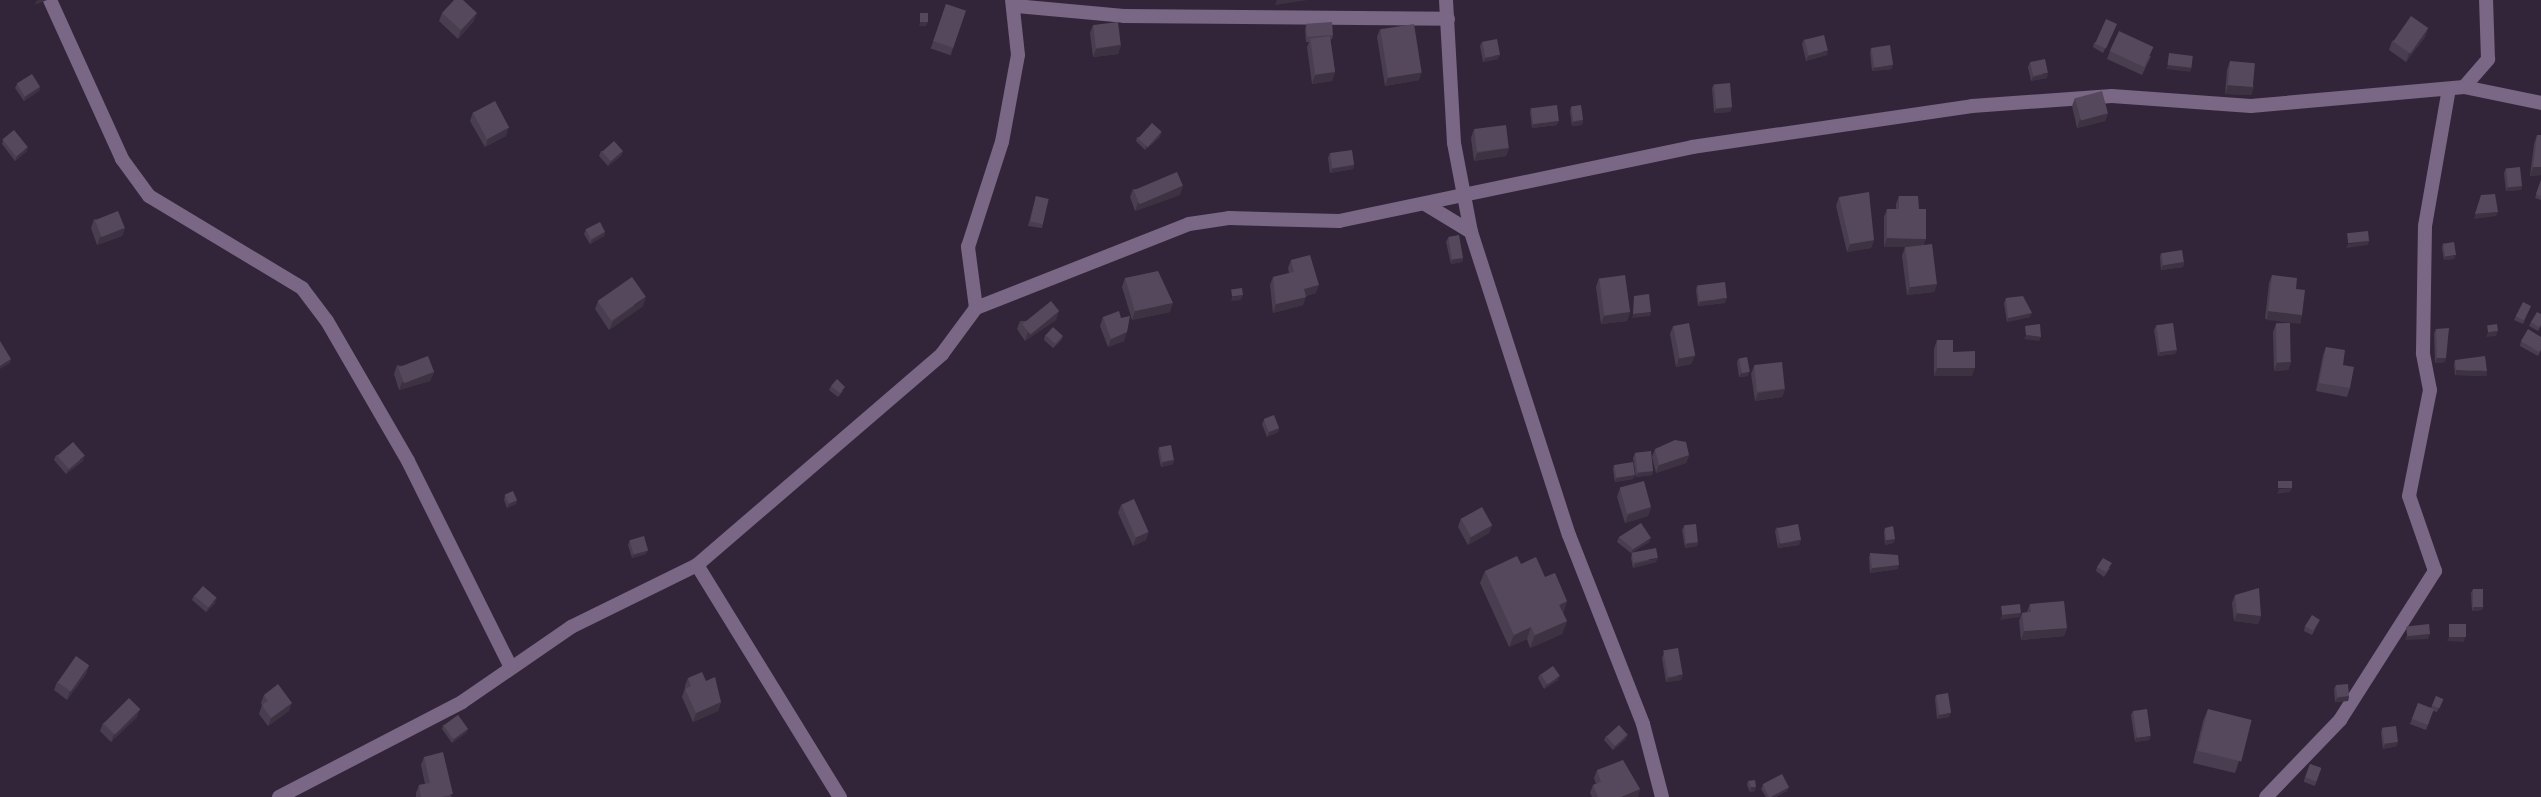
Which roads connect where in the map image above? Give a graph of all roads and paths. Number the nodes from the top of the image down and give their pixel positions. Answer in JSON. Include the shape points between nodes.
{"nodes":[{"id":1,"x":50,"y":0,"type":"edge"},
{"id":2,"x":1446,"y":0,"type":"edge"},
{"id":3,"x":2486,"y":0,"type":"edge"},
{"id":4,"x":1014,"y":3,"type":"edge"},
{"id":5,"x":1448,"y":19,"type":"junction"},
{"id":6,"x":2456,"y":88,"type":"junction"},
{"id":7,"x":2541,"y":103,"type":"edge"},
{"id":8,"x":1462,"y":192,"type":"junction"},
{"id":9,"x":1425,"y":204,"type":"junction"},
{"id":10,"x":1471,"y":232,"type":"junction"},
{"id":11,"x":976,"y":308,"type":"junction"},
{"id":12,"x":697,"y":565,"type":"junction"},
{"id":13,"x":510,"y":666,"type":"junction"},
{"id":14,"x":279,"y":797,"type":"edge"},
{"id":15,"x":840,"y":797,"type":"edge"},
{"id":16,"x":1662,"y":797,"type":"edge"},
{"id":17,"x":2266,"y":797,"type":"edge"}],
"edges":[{"from":1,"to":13,"type":"street","via":[[122,159],[149,197],[302,288],[327,321],[408,461]]},
{"from":2,"to":5,"type":"street"},
{"from":3,"to":6,"type":"street","via":[[2488,59]]},
{"from":4,"to":5,"type":"street","via":[[1124,16]]},
{"from":4,"to":11,"type":"street","via":[[1018,55],[1002,142],[968,247]]},
{"from":5,"to":8,"type":"street"},
{"from":6,"to":7,"type":"street"},
{"from":6,"to":8,"type":"street","via":[[2251,106],[2112,96],[1972,106],[1692,147]]},
{"from":6,"to":17,"type":"street","via":[[2425,226],[2423,353],[2430,390],[2409,496],[2435,570],[2340,720]]},
{"from":8,"to":9,"type":"street"},
{"from":8,"to":10,"type":"street"},
{"from":9,"to":10,"type":"street"},
{"from":9,"to":11,"type":"street","via":[[1303,225],[1229,218],[1189,224],[1017,287]]},
{"from":10,"to":16,"type":"street","via":[[1569,535],[1643,724]]},
{"from":11,"to":12,"type":"street","via":[[942,354],[887,407],[819,455]]},
{"from":12,"to":13,"type":"street","via":[[571,627]]},
{"from":12,"to":15,"type":"street"},
{"from":13,"to":14,"type":"street","via":[[462,702]]}]}
